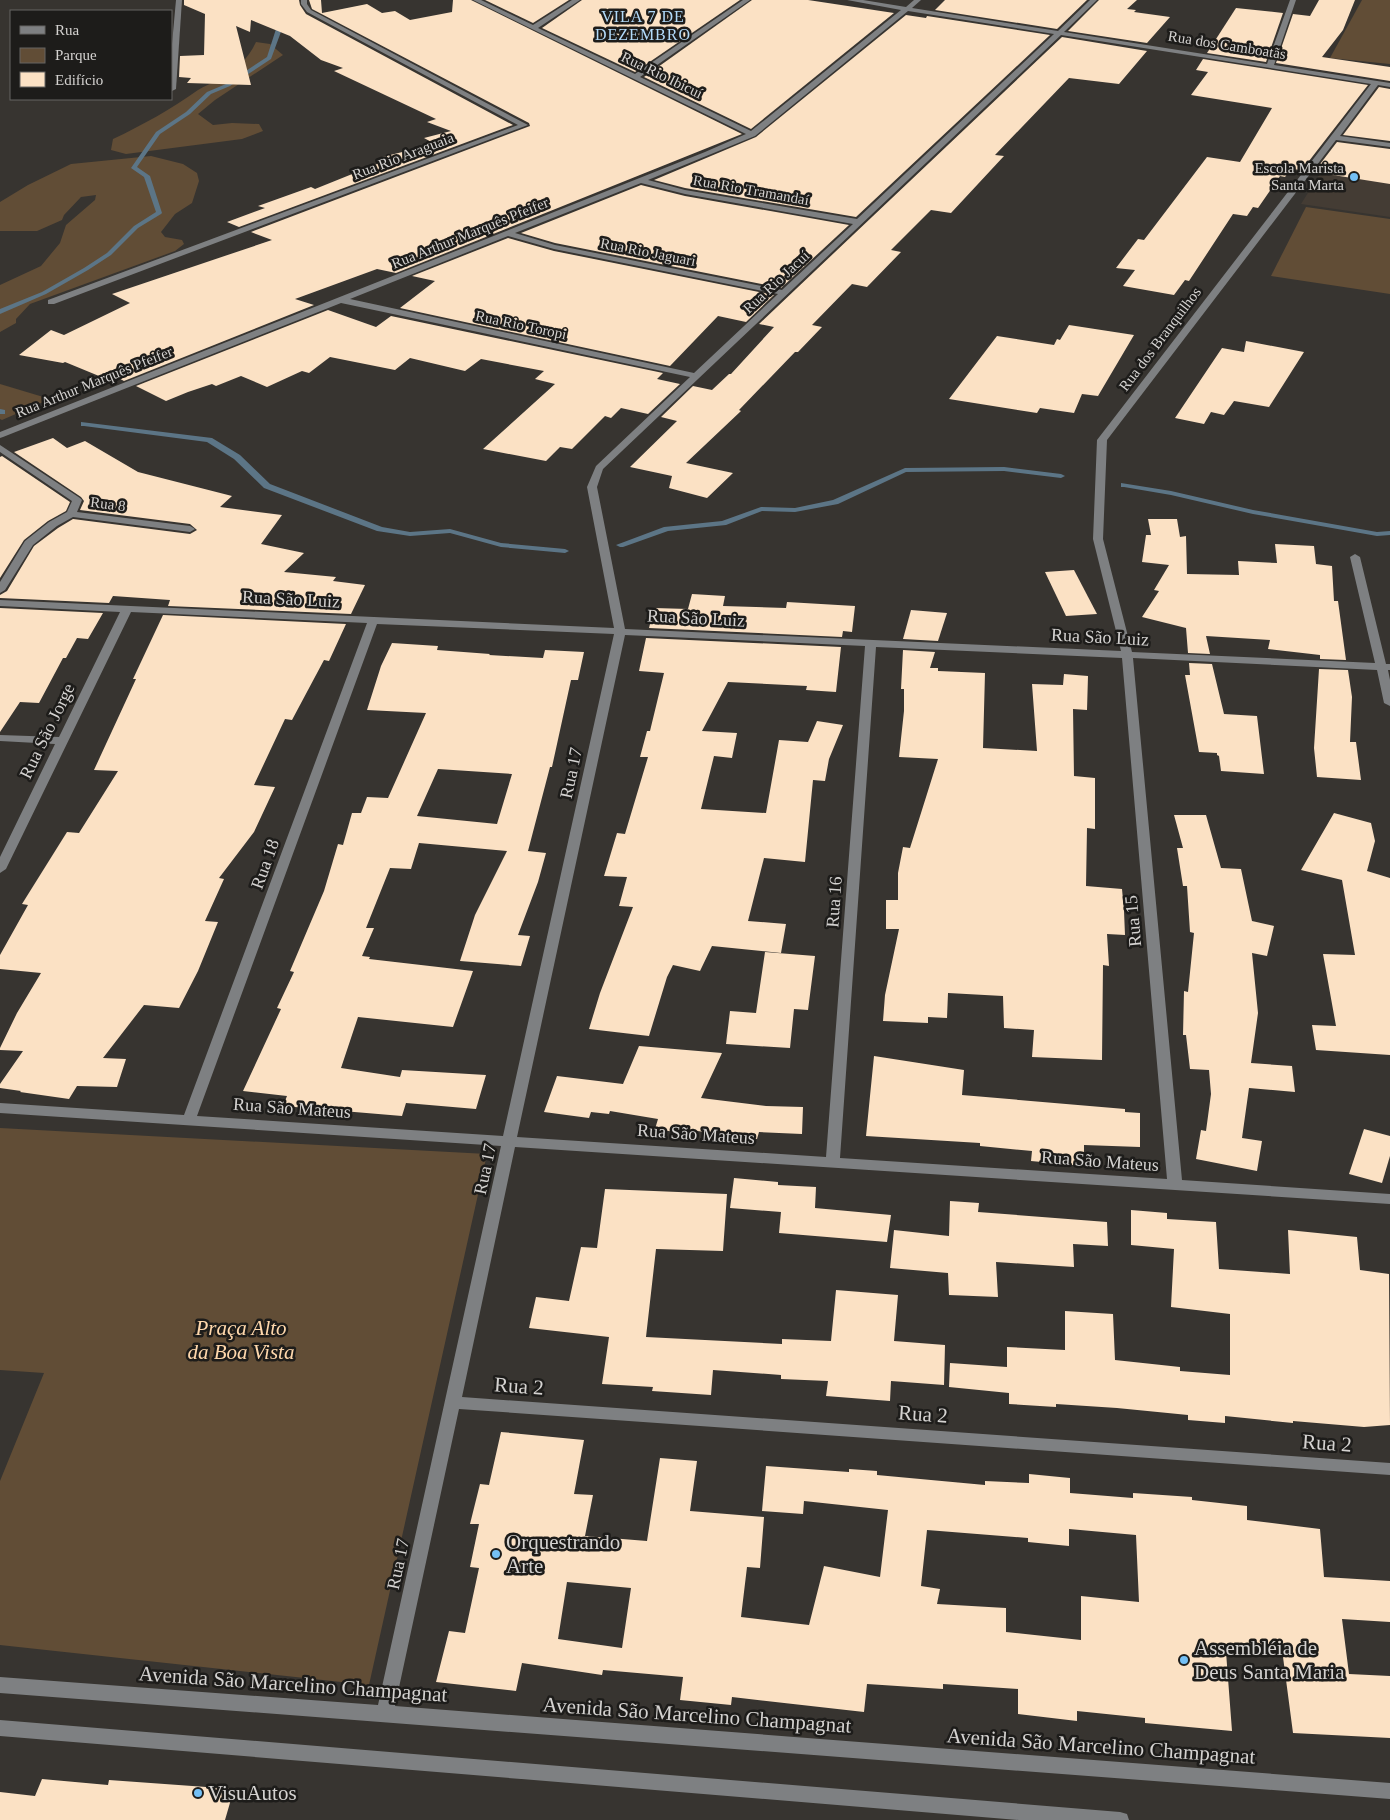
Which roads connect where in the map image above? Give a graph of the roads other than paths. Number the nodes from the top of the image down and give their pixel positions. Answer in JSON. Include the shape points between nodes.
{"nodes":[{"id":1,"x":179,"y":0,"type":"edge"},
{"id":2,"x":304,"y":0,"type":"edge"},
{"id":3,"x":476,"y":0,"type":"edge"},
{"id":4,"x":577,"y":0,"type":"edge"},
{"id":5,"x":747,"y":0,"type":"edge"},
{"id":6,"x":850,"y":0,"type":"edge"},
{"id":7,"x":918,"y":0,"type":"edge"},
{"id":8,"x":1094,"y":0,"type":"edge"},
{"id":9,"x":1293,"y":0,"type":"edge"},
{"id":10,"x":908,"y":9,"type":"junction"},
{"id":11,"x":533,"y":28,"type":"junction"},
{"id":12,"x":1059,"y":32,"type":"junction"},
{"id":13,"x":1270,"y":66,"type":"junction"},
{"id":14,"x":636,"y":78,"type":"junction"},
{"id":15,"x":1376,"y":83,"type":"junction"},
{"id":16,"x":1390,"y":85,"type":"edge"},
{"id":17,"x":172,"y":89,"type":"edge"},
{"id":18,"x":752,"y":134,"type":"junction"},
{"id":19,"x":1334,"y":137,"type":"junction"},
{"id":20,"x":1390,"y":146,"type":"edge"},
{"id":21,"x":641,"y":181,"type":"junction"},
{"id":22,"x":858,"y":222,"type":"junction"},
{"id":23,"x":508,"y":234,"type":"junction"},
{"id":24,"x":784,"y":293,"type":"junction"},
{"id":25,"x":341,"y":300,"type":"junction"},
{"id":26,"x":51,"y":302,"type":"dead end"},
{"id":27,"x":696,"y":376,"type":"junction"},
{"id":28,"x":0,"y":435,"type":"edge"},
{"id":29,"x":0,"y":448,"type":"edge"},
{"id":30,"x":70,"y":514,"type":"junction"},
{"id":31,"x":190,"y":529,"type":"dead end"},
{"id":32,"x":1355,"y":557,"type":"dead end"},
{"id":33,"x":0,"y":590,"type":"edge"},
{"id":34,"x":0,"y":602,"type":"edge"},
{"id":35,"x":127,"y":609,"type":"junction"},
{"id":36,"x":373,"y":620,"type":"junction"},
{"id":37,"x":620,"y":632,"type":"junction"},
{"id":38,"x":871,"y":644,"type":"junction"},
{"id":39,"x":1126,"y":655,"type":"junction"},
{"id":40,"x":1386,"y":667,"type":"edge"},
{"id":41,"x":1390,"y":702,"type":"edge"},
{"id":42,"x":0,"y":738,"type":"edge"},
{"id":43,"x":62,"y":741,"type":"junction"},
{"id":44,"x":0,"y":869,"type":"edge"},
{"id":45,"x":0,"y":1108,"type":"edge"},
{"id":46,"x":189,"y":1120,"type":"junction"},
{"id":47,"x":510,"y":1141,"type":"junction"},
{"id":48,"x":833,"y":1162,"type":"junction"},
{"id":49,"x":1175,"y":1184,"type":"junction"},
{"id":50,"x":1390,"y":1199,"type":"edge"},
{"id":51,"x":453,"y":1402,"type":"junction"},
{"id":52,"x":1390,"y":1469,"type":"edge"},
{"id":53,"x":0,"y":1685,"type":"edge"},
{"id":54,"x":385,"y":1713,"type":"junction"},
{"id":55,"x":0,"y":1728,"type":"edge"},
{"id":56,"x":1390,"y":1791,"type":"edge"},
{"id":57,"x":1120,"y":1820,"type":"edge"}],
"edges":[{"from":1,"to":17,"type":"street"},
{"from":2,"to":26,"type":"street","name":"Rua Rio Araguaia","via":[[310,11],[524,125]]},
{"from":3,"to":11,"type":"street","name":"Rua Rio Ibicuí"},
{"from":4,"to":11,"type":"street"},
{"from":5,"to":14,"type":"street"},
{"from":6,"to":10,"type":"street","name":"Rua dos Camboatãs"},
{"from":7,"to":10,"type":"street","name":"Rua Arthur Marquês Pfeifer"},
{"from":8,"to":12,"type":"street","name":"Rua Rio Jacuí"},
{"from":9,"to":13,"type":"street"},
{"from":10,"to":12,"type":"street","name":"Rua dos Camboatãs"},
{"from":10,"to":18,"type":"street","name":"Rua Arthur Marquês Pfeifer"},
{"from":11,"to":14,"type":"street","name":"Rua Rio Ibicuí"},
{"from":12,"to":13,"type":"street","name":"Rua dos Camboatãs"},
{"from":12,"to":22,"type":"street","name":"Rua Rio Jacuí"},
{"from":13,"to":15,"type":"street","name":"Rua dos Camboatãs"},
{"from":14,"to":18,"type":"street","name":"Rua Rio Ibicuí"},
{"from":15,"to":16,"type":"street","name":"Rua dos Camboatãs"},
{"from":15,"to":19,"type":"street","name":"Rua dos Branquilhos"},
{"from":18,"to":21,"type":"street","name":"Rua Arthur Marquês Pfeifer"},
{"from":19,"to":20,"type":"street"},
{"from":19,"to":39,"type":"street","name":"Rua dos Branquilhos","via":[[1102,440],[1098,539]]},
{"from":21,"to":22,"type":"street","name":"Rua Rio Tramandaí","via":[[685,192]]},
{"from":21,"to":23,"type":"street","name":"Rua Arthur Marquês Pfeifer"},
{"from":22,"to":24,"type":"street","name":"Rua Rio Jacuí"},
{"from":23,"to":24,"type":"street","name":"Rua Rio Jaguari","via":[[554,247]]},
{"from":23,"to":25,"type":"street","name":"Rua Arthur Marquês Pfeifer"},
{"from":24,"to":27,"type":"street","name":"Rua Rio Jacuí"},
{"from":25,"to":27,"type":"street","name":"Rua Rio Toropi"},
{"from":25,"to":28,"type":"street","name":"Rua Arthur Marquês Pfeifer"},
{"from":27,"to":37,"type":"street","name":"Rua Rio Jacuí","via":[[599,468],[592,487]]},
{"from":29,"to":30,"type":"street","name":"Rua 8","via":[[77,500]]},
{"from":30,"to":31,"type":"street","name":"Rua 8"},
{"from":30,"to":33,"type":"street","via":[[29,543]]},
{"from":32,"to":40,"type":"street"},
{"from":34,"to":35,"type":"street","name":"Rua São Luiz"},
{"from":35,"to":36,"type":"street","name":"Rua São Luiz"},
{"from":35,"to":43,"type":"street","name":"Rua São Jorge"},
{"from":36,"to":37,"type":"street","name":"Rua São Luiz"},
{"from":36,"to":46,"type":"street","name":"Rua 18"},
{"from":37,"to":38,"type":"street","name":"Rua São Luiz"},
{"from":37,"to":47,"type":"street","name":"Rua 17"},
{"from":38,"to":39,"type":"street","name":"Rua São Luiz"},
{"from":38,"to":48,"type":"street","name":"Rua 16"},
{"from":39,"to":40,"type":"street","name":"Rua São Luiz"},
{"from":39,"to":49,"type":"street","name":"Rua 15"},
{"from":40,"to":41,"type":"street"},
{"from":42,"to":43,"type":"street"},
{"from":43,"to":44,"type":"street","name":"Rua São Jorge"},
{"from":45,"to":46,"type":"street","name":"Rua São Mateus"},
{"from":46,"to":47,"type":"street","name":"Rua São Mateus"},
{"from":47,"to":48,"type":"street","name":"Rua São Mateus"},
{"from":47,"to":51,"type":"street","name":"Rua 17"},
{"from":48,"to":49,"type":"street","name":"Rua São Mateus"},
{"from":49,"to":50,"type":"street","name":"Rua São Mateus"},
{"from":51,"to":52,"type":"street","name":"Rua 2"},
{"from":51,"to":54,"type":"street","name":"Rua 17"},
{"from":53,"to":54,"type":"street","name":"Avenida São Marcelino Champagnat"},
{"from":54,"to":56,"type":"street","name":"Avenida São Marcelino Champagnat"},
{"from":55,"to":57,"type":"street"}]}
